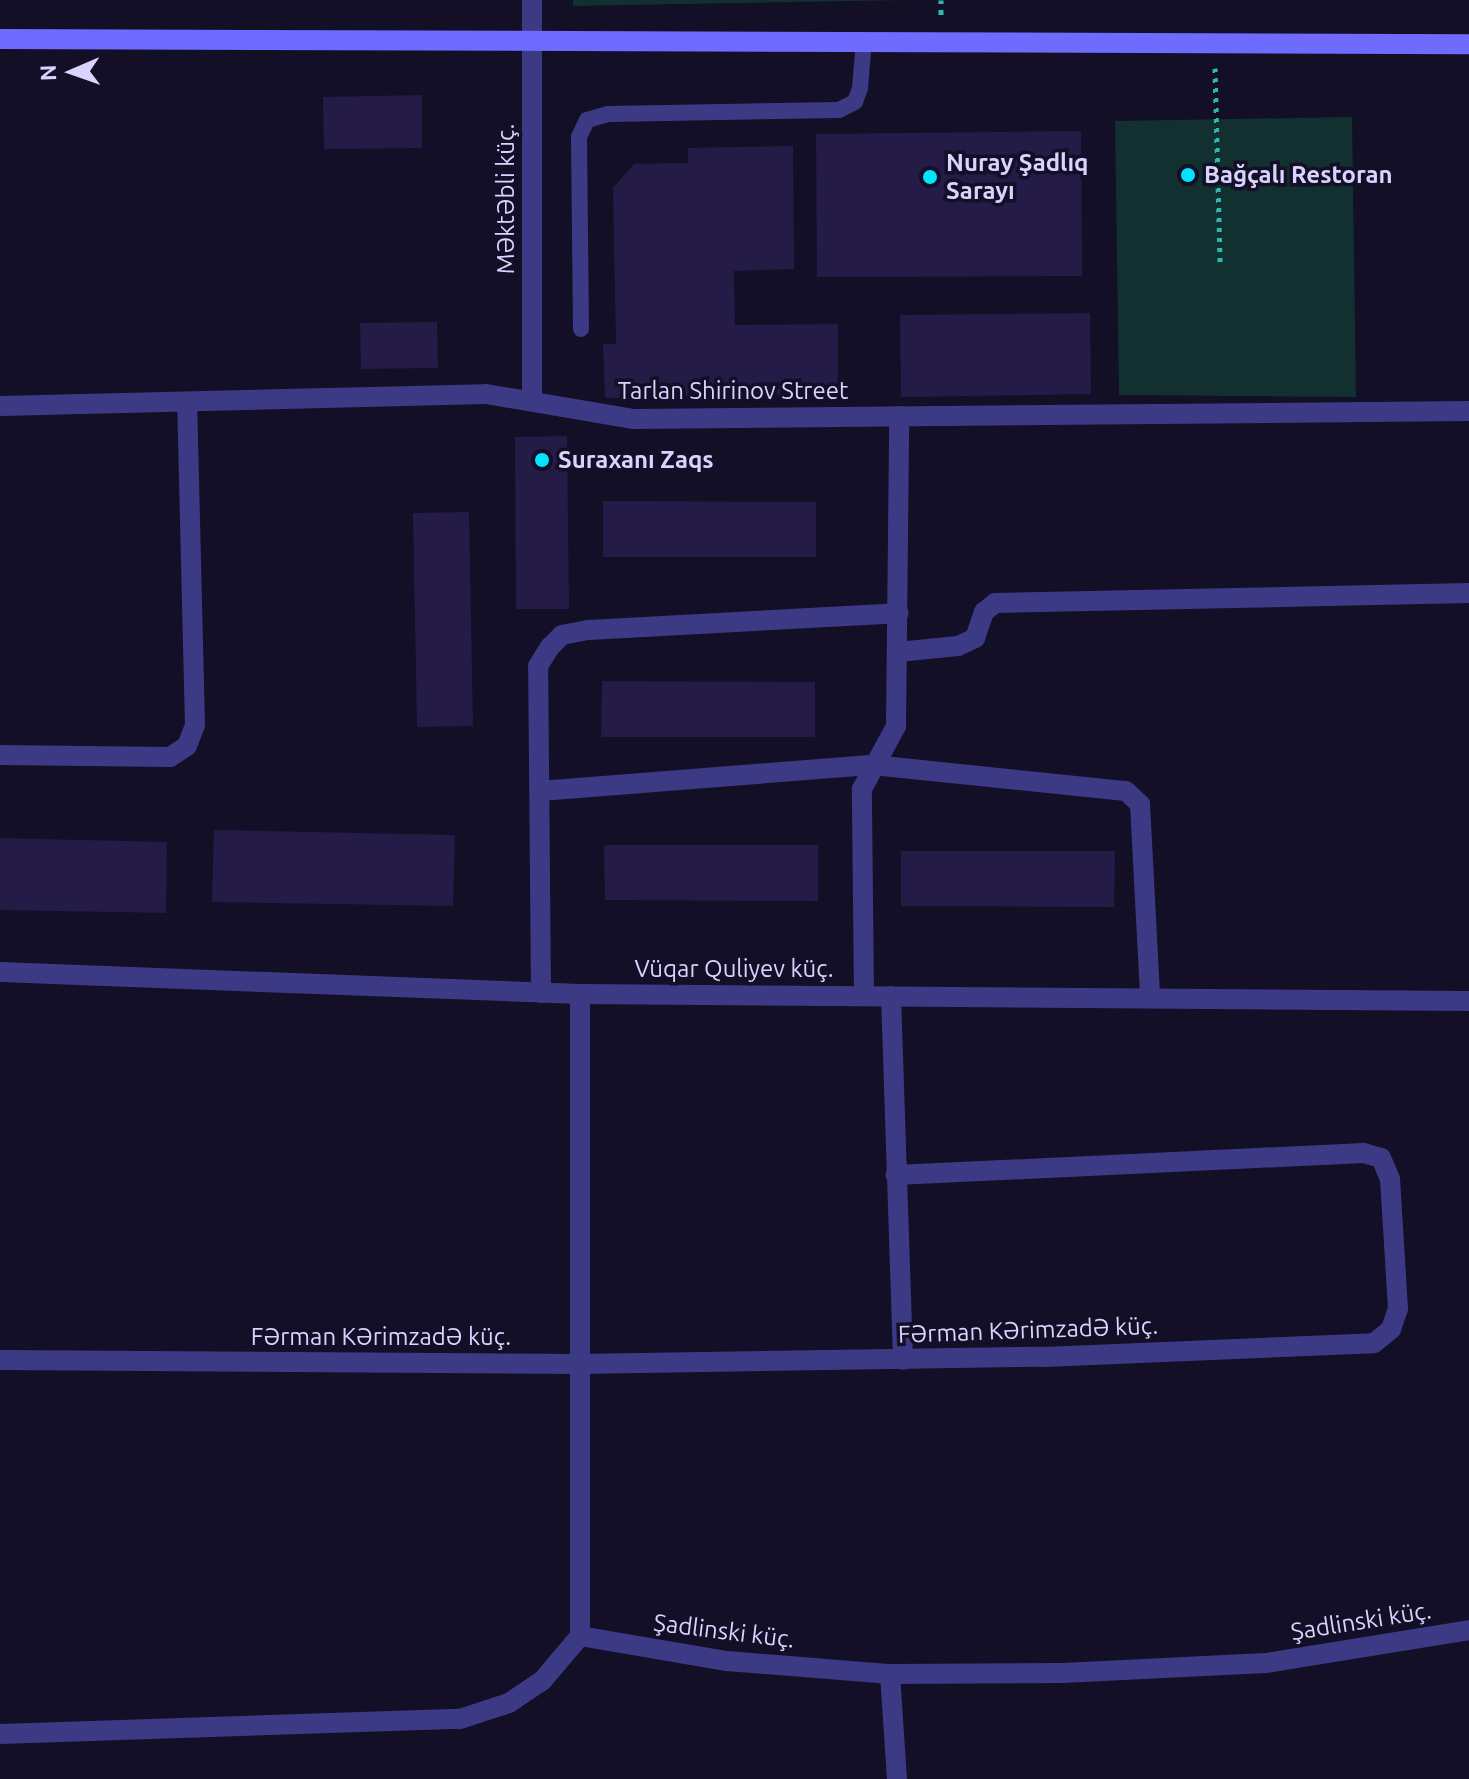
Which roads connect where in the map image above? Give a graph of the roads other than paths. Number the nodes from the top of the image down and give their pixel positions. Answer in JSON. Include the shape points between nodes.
{"nodes":[{"id":1,"x":532,"y":0,"type":"edge"},
{"id":2,"x":532,"y":38,"type":"junction"},
{"id":3,"x":0,"y":39,"type":"edge"},
{"id":4,"x":864,"y":40,"type":"junction"},
{"id":5,"x":1469,"y":44,"type":"edge"},
{"id":6,"x":581,"y":329,"type":"dead end"},
{"id":7,"x":532,"y":398,"type":"junction"},
{"id":8,"x":187,"y":404,"type":"junction"},
{"id":9,"x":0,"y":406,"type":"edge"},
{"id":10,"x":1469,"y":411,"type":"edge"},
{"id":11,"x":899,"y":416,"type":"junction"},
{"id":12,"x":1469,"y":593,"type":"edge"},
{"id":13,"x":899,"y":613,"type":"junction"},
{"id":14,"x":898,"y":652,"type":"junction"},
{"id":15,"x":0,"y":755,"type":"edge"},
{"id":16,"x":873,"y":765,"type":"junction"},
{"id":17,"x":540,"y":791,"type":"junction"},
{"id":18,"x":0,"y":972,"type":"edge"},
{"id":19,"x":541,"y":993,"type":"junction"},
{"id":20,"x":580,"y":994,"type":"junction"},
{"id":21,"x":864,"y":996,"type":"junction"},
{"id":22,"x":891,"y":996,"type":"junction"},
{"id":23,"x":1150,"y":996,"type":"junction"},
{"id":24,"x":1469,"y":1001,"type":"edge"},
{"id":25,"x":896,"y":1175,"type":"junction"},
{"id":26,"x":0,"y":1360,"type":"edge"},
{"id":27,"x":903,"y":1360,"type":"junction"},
{"id":28,"x":578,"y":1364,"type":"junction"},
{"id":29,"x":1469,"y":1630,"type":"edge"},
{"id":30,"x":580,"y":1636,"type":"junction"},
{"id":31,"x":890,"y":1674,"type":"junction"},
{"id":32,"x":0,"y":1734,"type":"edge"},
{"id":33,"x":897,"y":1779,"type":"edge"}],
"edges":[{"from":1,"to":2,"type":"street","name":"Məktəbli küç."},
{"from":2,"to":3,"type":"street"},
{"from":2,"to":4,"type":"street"},
{"from":2,"to":7,"type":"street","name":"Məktəbli küç."},
{"from":4,"to":5,"type":"street"},
{"from":4,"to":6,"type":"lane","via":[[860,88],[855,102],[839,110],[608,114],[587,120],[579,137]]},
{"from":7,"to":8,"type":"street","name":"Tarlan Shirinov Street","via":[[486,394]]},
{"from":7,"to":11,"type":"street","name":"Tarlan Shirinov Street","via":[[634,419]]},
{"from":8,"to":9,"type":"street","name":"Tarlan Shirinov Street"},
{"from":8,"to":15,"type":"street","via":[[195,725],[187,746],[170,757]]},
{"from":10,"to":11,"type":"street","name":"Tarlan Shirinov Street"},
{"from":11,"to":13,"type":"street"},
{"from":12,"to":14,"type":"street","via":[[995,603],[984,612],[975,638],[958,646]]},
{"from":13,"to":14,"type":"street"},
{"from":13,"to":17,"type":"street","via":[[562,635],[538,666]]},
{"from":14,"to":16,"type":"street","via":[[896,726]]},
{"from":16,"to":17,"type":"street"},
{"from":16,"to":21,"type":"street","via":[[862,789],[859,821]]},
{"from":16,"to":23,"type":"street","via":[[1126,791],[1140,804]]},
{"from":17,"to":19,"type":"street"},
{"from":18,"to":19,"type":"street","name":"Vüqar Quliyev küç."},
{"from":19,"to":20,"type":"street","name":"Vüqar Quliyev küç."},
{"from":20,"to":21,"type":"street","name":"Vüqar Quliyev küç."},
{"from":20,"to":28,"type":"street"},
{"from":21,"to":22,"type":"street","name":"Vüqar Quliyev küç."},
{"from":22,"to":23,"type":"street","name":"Vüqar Quliyev küç."},
{"from":22,"to":25,"type":"street"},
{"from":23,"to":24,"type":"street","name":"Vüqar Quliyev küç."},
{"from":25,"to":27,"type":"street"},
{"from":25,"to":27,"type":"street","name":"Fərman Kərimzadə küç.","via":[[1364,1153],[1381,1158],[1390,1179],[1398,1309],[1391,1329],[1374,1343]]},
{"from":26,"to":28,"type":"street","name":"Fərman Kərimzadə küç."},
{"from":27,"to":28,"type":"street","name":"Fərman Kərimzadə küç."},
{"from":28,"to":30,"type":"street"},
{"from":29,"to":31,"type":"street","name":"Şadlinski küç.","via":[[1220,1667]]},
{"from":30,"to":31,"type":"street","name":"Şadlinski küç.","via":[[727,1661]]},
{"from":30,"to":32,"type":"street","via":[[542,1681],[509,1703],[460,1719]]},
{"from":31,"to":33,"type":"street"}]}
